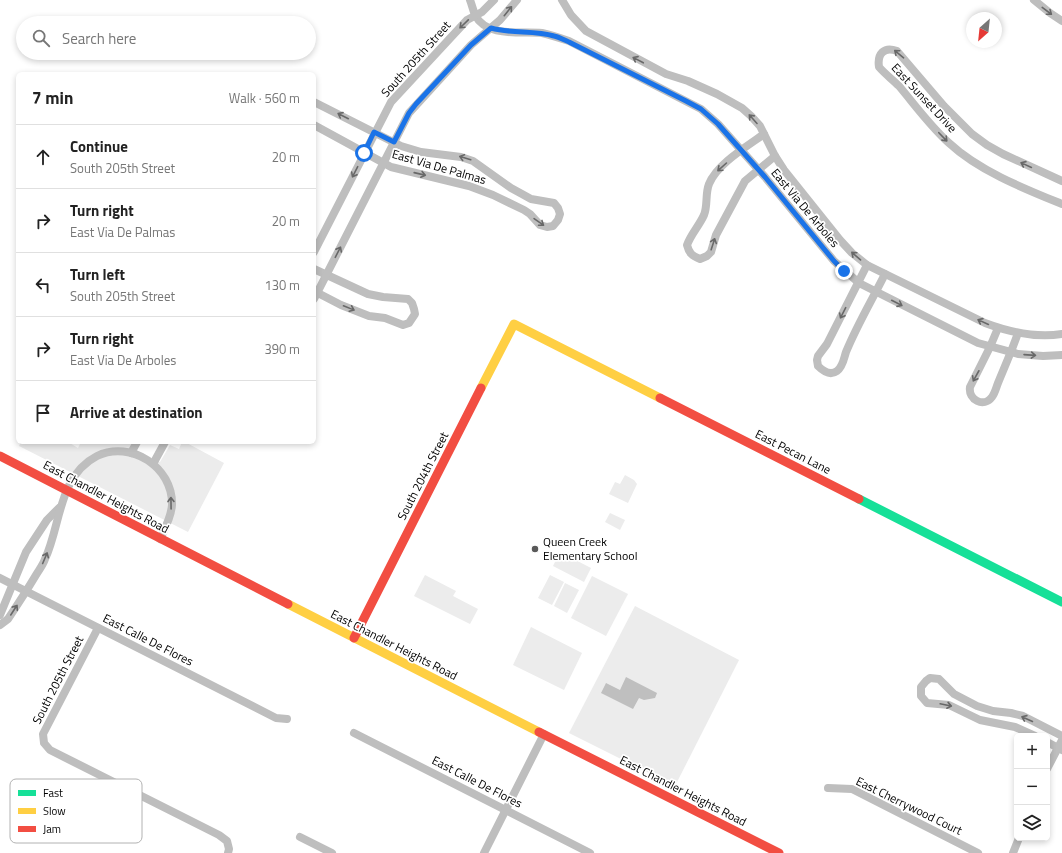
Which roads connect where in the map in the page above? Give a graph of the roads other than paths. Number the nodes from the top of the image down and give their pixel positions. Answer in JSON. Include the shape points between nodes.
{"nodes":[{"id":1,"x":470,"y":0,"type":"edge"},
{"id":2,"x":494,"y":0,"type":"edge"},
{"id":3,"x":517,"y":0,"type":"edge"},
{"id":4,"x":562,"y":0,"type":"edge"},
{"id":5,"x":1034,"y":0,"type":"edge"},
{"id":6,"x":476,"y":15,"type":"junction"},
{"id":7,"x":1061,"y":19,"type":"edge"},
{"id":8,"x":491,"y":28,"type":"junction"},
{"id":9,"x":316,"y":103,"type":"edge"},
{"id":10,"x":316,"y":126,"type":"edge"},
{"id":11,"x":374,"y":132,"type":"junction"},
{"id":12,"x":764,"y":134,"type":"junction"},
{"id":13,"x":394,"y":142,"type":"junction"},
{"id":14,"x":740,"y":151,"type":"junction"},
{"id":15,"x":364,"y":153,"type":"junction"},
{"id":16,"x":775,"y":156,"type":"junction"},
{"id":17,"x":383,"y":164,"type":"junction"},
{"id":18,"x":758,"y":169,"type":"junction"},
{"id":19,"x":1062,"y":181,"type":"edge"},
{"id":20,"x":1062,"y":204,"type":"edge"},
{"id":21,"x":316,"y":248,"type":"edge"},
{"id":22,"x":867,"y":265,"type":"junction"},
{"id":23,"x":316,"y":270,"type":"edge"},
{"id":24,"x":327,"y":274,"type":"junction"},
{"id":25,"x":885,"y":274,"type":"junction"},
{"id":26,"x":858,"y":283,"type":"junction"},
{"id":27,"x":316,"y":292,"type":"edge"},
{"id":28,"x":876,"y":292,"type":"junction"},
{"id":29,"x":316,"y":294,"type":"edge"},
{"id":30,"x":514,"y":324,"type":"joint"},
{"id":31,"x":998,"y":328,"type":"junction"},
{"id":32,"x":1018,"y":333,"type":"junction"},
{"id":33,"x":1062,"y":334,"type":"edge"},
{"id":34,"x":990,"y":347,"type":"junction"},
{"id":35,"x":1012,"y":353,"type":"junction"},
{"id":36,"x":1062,"y":355,"type":"edge"},
{"id":37,"x":136,"y":444,"type":"edge"},
{"id":38,"x":164,"y":444,"type":"edge"},
{"id":39,"x":131,"y":453,"type":"junction"},
{"id":40,"x":0,"y":456,"type":"edge"},
{"id":41,"x":153,"y":464,"type":"junction"},
{"id":42,"x":67,"y":490,"type":"junction"},
{"id":43,"x":60,"y":507,"type":"junction"},
{"id":44,"x":160,"y":539,"type":"junction"},
{"id":45,"x":0,"y":578,"type":"edge"},
{"id":46,"x":13,"y":585,"type":"junction"},
{"id":47,"x":26,"y":592,"type":"junction"},
{"id":48,"x":1062,"y":602,"type":"edge"},
{"id":49,"x":0,"y":615,"type":"edge"},
{"id":50,"x":0,"y":625,"type":"edge"},
{"id":51,"x":98,"y":628,"type":"junction"},
{"id":52,"x":354,"y":638,"type":"junction"},
{"id":53,"x":993,"y":712,"type":"junction"},
{"id":54,"x":287,"y":719,"type":"dead end"},
{"id":55,"x":991,"y":723,"type":"junction"},
{"id":56,"x":354,"y":733,"type":"dead end"},
{"id":57,"x":1028,"y":733,"type":"edge"},
{"id":58,"x":544,"y":734,"type":"junction"},
{"id":59,"x":1062,"y":736,"type":"edge"},
{"id":60,"x":1062,"y":740,"type":"edge"},
{"id":61,"x":1050,"y":744,"type":"edge"},
{"id":62,"x":1060,"y":749,"type":"edge"},
{"id":63,"x":1050,"y":764,"type":"edge"},
{"id":64,"x":108,"y":779,"type":"edge"},
{"id":65,"x":828,"y":788,"type":"dead end"},
{"id":66,"x":142,"y":796,"type":"edge"},
{"id":67,"x":506,"y":810,"type":"junction"},
{"id":68,"x":300,"y":837,"type":"dead end"},
{"id":69,"x":1018,"y":841,"type":"edge"},
{"id":70,"x":228,"y":853,"type":"edge"},
{"id":71,"x":332,"y":853,"type":"edge"},
{"id":72,"x":484,"y":853,"type":"edge"},
{"id":73,"x":590,"y":853,"type":"edge"},
{"id":74,"x":779,"y":853,"type":"edge"},
{"id":75,"x":978,"y":853,"type":"edge"},
{"id":76,"x":1013,"y":853,"type":"edge"}],
"edges":[{"from":1,"to":6,"type":"street"},
{"from":2,"to":6,"type":"street","name":"South 205th Street"},
{"from":8,"to":3,"type":"street","one_way":true},
{"from":12,"to":4,"type":"street","name":"East Via De Arboles","one_way":true,"via":[[760,126],[742,108],[702,87],[666,74],[586,32]]},
{"from":5,"to":7,"type":"street","one_way":true},
{"from":6,"to":8,"type":"street"},
{"from":6,"to":11,"type":"street","name":"South 205th Street","one_way":true,"via":[[467,20],[396,95]]},
{"from":8,"to":13,"type":"street","via":[[471,45],[416,104]]},
{"from":8,"to":14,"type":"street","name":"East Via De Arboles","via":[[547,34],[569,42],[701,109],[718,124]]},
{"from":11,"to":9,"type":"street","name":"East Via De Palmas","one_way":true},
{"from":10,"to":15,"type":"street","name":"East Via De Palmas"},
{"from":11,"to":13,"type":"street","name":"East Via De Palmas"},
{"from":11,"to":15,"type":"street","name":"South 205th Street"},
{"from":12,"to":14,"type":"street"},
{"from":12,"to":16,"type":"street","name":"East Via De Arboles"},
{"from":13,"to":17,"type":"street"},
{"from":17,"to":13,"type":"street","name":"East Via De Palmas","one_way":true,"via":[[469,186],[493,195],[524,210],[540,225],[553,226],[558,220],[560,214],[554,203],[532,199],[522,194],[473,161],[410,150]]},
{"from":14,"to":18,"type":"street","name":"East Via De Arboles"},
{"from":14,"to":18,"type":"street","one_way":true,"via":[[716,172],[708,186],[705,214],[687,245],[689,252],[694,256],[700,259],[711,252],[716,236],[740,188]]},
{"from":15,"to":17,"type":"street","name":"East Via De Palmas"},
{"from":15,"to":21,"type":"street","name":"South 205th Street","one_way":true},
{"from":16,"to":18,"type":"street"},
{"from":22,"to":16,"type":"street","name":"East Via De Arboles","one_way":true,"via":[[840,240]]},
{"from":24,"to":17,"type":"street","one_way":true},
{"from":18,"to":26,"type":"street","name":"East Via De Arboles","via":[[834,261]]},
{"from":19,"to":20,"type":"street","name":"East Sunset Drive","one_way":true,"via":[[987,145],[944,106],[897,51],[891,48],[880,54],[879,67],[950,144],[994,173]]},
{"from":22,"to":25,"type":"street","name":"East Via De Arboles"},
{"from":22,"to":26,"type":"street"},
{"from":23,"to":24,"type":"street"},
{"from":24,"to":27,"type":"street"},
{"from":29,"to":24,"type":"street","one_way":true,"via":[[370,316],[385,318],[403,325],[409,323],[415,314],[408,299],[368,294]]},
{"from":25,"to":28,"type":"street"},
{"from":31,"to":25,"type":"street","name":"East Via De Arboles","one_way":true},
{"from":26,"to":28,"type":"street","name":"East Via De Arboles"},
{"from":26,"to":28,"type":"street","one_way":true,"via":[[827,344],[818,356],[818,366],[827,372],[839,371]]},
{"from":28,"to":34,"type":"street","name":"East Via De Arboles","one_way":true},
{"from":30,"to":48,"type":"street","name":"East Pecan Lane"},
{"from":30,"to":52,"type":"street","name":"South 204th Street"},
{"from":31,"to":32,"type":"street","name":"East Via De Arboles"},
{"from":31,"to":34,"type":"street"},
{"from":32,"to":33,"type":"street","name":"East Via De Arboles"},
{"from":32,"to":35,"type":"street"},
{"from":34,"to":35,"type":"street","name":"East Via De Arboles"},
{"from":34,"to":35,"type":"street","one_way":true,"via":[[969,392],[972,398],[983,403],[994,396]]},
{"from":35,"to":36,"type":"street","name":"East Via De Arboles","one_way":true},
{"from":37,"to":39,"type":"street"},
{"from":38,"to":41,"type":"street"},
{"from":39,"to":41,"type":"street","via":[[138,454]]},
{"from":39,"to":42,"type":"street","via":[[118,451],[98,456],[80,469]]},
{"from":40,"to":42,"type":"street","name":"East Chandler Heights Road"},
{"from":44,"to":41,"type":"street","one_way":true,"via":[[170,519],[172,504],[166,479]]},
{"from":42,"to":43,"type":"street"},
{"from":42,"to":44,"type":"street","name":"East Chandler Heights Road"},
{"from":43,"to":46,"type":"street","via":[[47,520],[26,552]]},
{"from":47,"to":43,"type":"street","one_way":true,"via":[[45,559]]},
{"from":44,"to":52,"type":"street","name":"East Chandler Heights Road"},
{"from":45,"to":46,"type":"street","name":"East Calle De Flores"},
{"from":46,"to":47,"type":"street","name":"East Calle De Flores"},
{"from":46,"to":49,"type":"street"},
{"from":50,"to":47,"type":"street","one_way":true,"via":[[8,619]]},
{"from":47,"to":51,"type":"street","name":"East Calle De Flores"},
{"from":51,"to":54,"type":"street","name":"East Calle De Flores","via":[[276,718]]},
{"from":51,"to":64,"type":"street","name":"South 205th Street","via":[[43,734],[44,743],[50,750]]},
{"from":52,"to":58,"type":"street","name":"East Chandler Heights Road"},
{"from":53,"to":55,"type":"street"},
{"from":53,"to":55,"type":"street","one_way":true,"via":[[954,694],[939,679],[930,678],[921,687],[921,696],[927,703],[949,705]]},
{"from":59,"to":53,"type":"street","one_way":true,"via":[[1023,716]]},
{"from":55,"to":57,"type":"street","via":[[1016,727]]},
{"from":56,"to":67,"type":"street","name":"East Calle De Flores"},
{"from":58,"to":67,"type":"street"},
{"from":58,"to":74,"type":"street","name":"East Chandler Heights Road"},
{"from":60,"to":62,"type":"street"},
{"from":61,"to":62,"type":"street"},
{"from":62,"to":63,"type":"street"},
{"from":65,"to":75,"type":"street","name":"East Cherrywood Court","via":[[852,789]]},
{"from":66,"to":70,"type":"street","name":"South 205th Street","via":[[219,835],[227,841]]},
{"from":67,"to":72,"type":"street"},
{"from":67,"to":73,"type":"street","name":"East Calle De Flores"},
{"from":68,"to":71,"type":"street"},
{"from":69,"to":76,"type":"street"}]}
